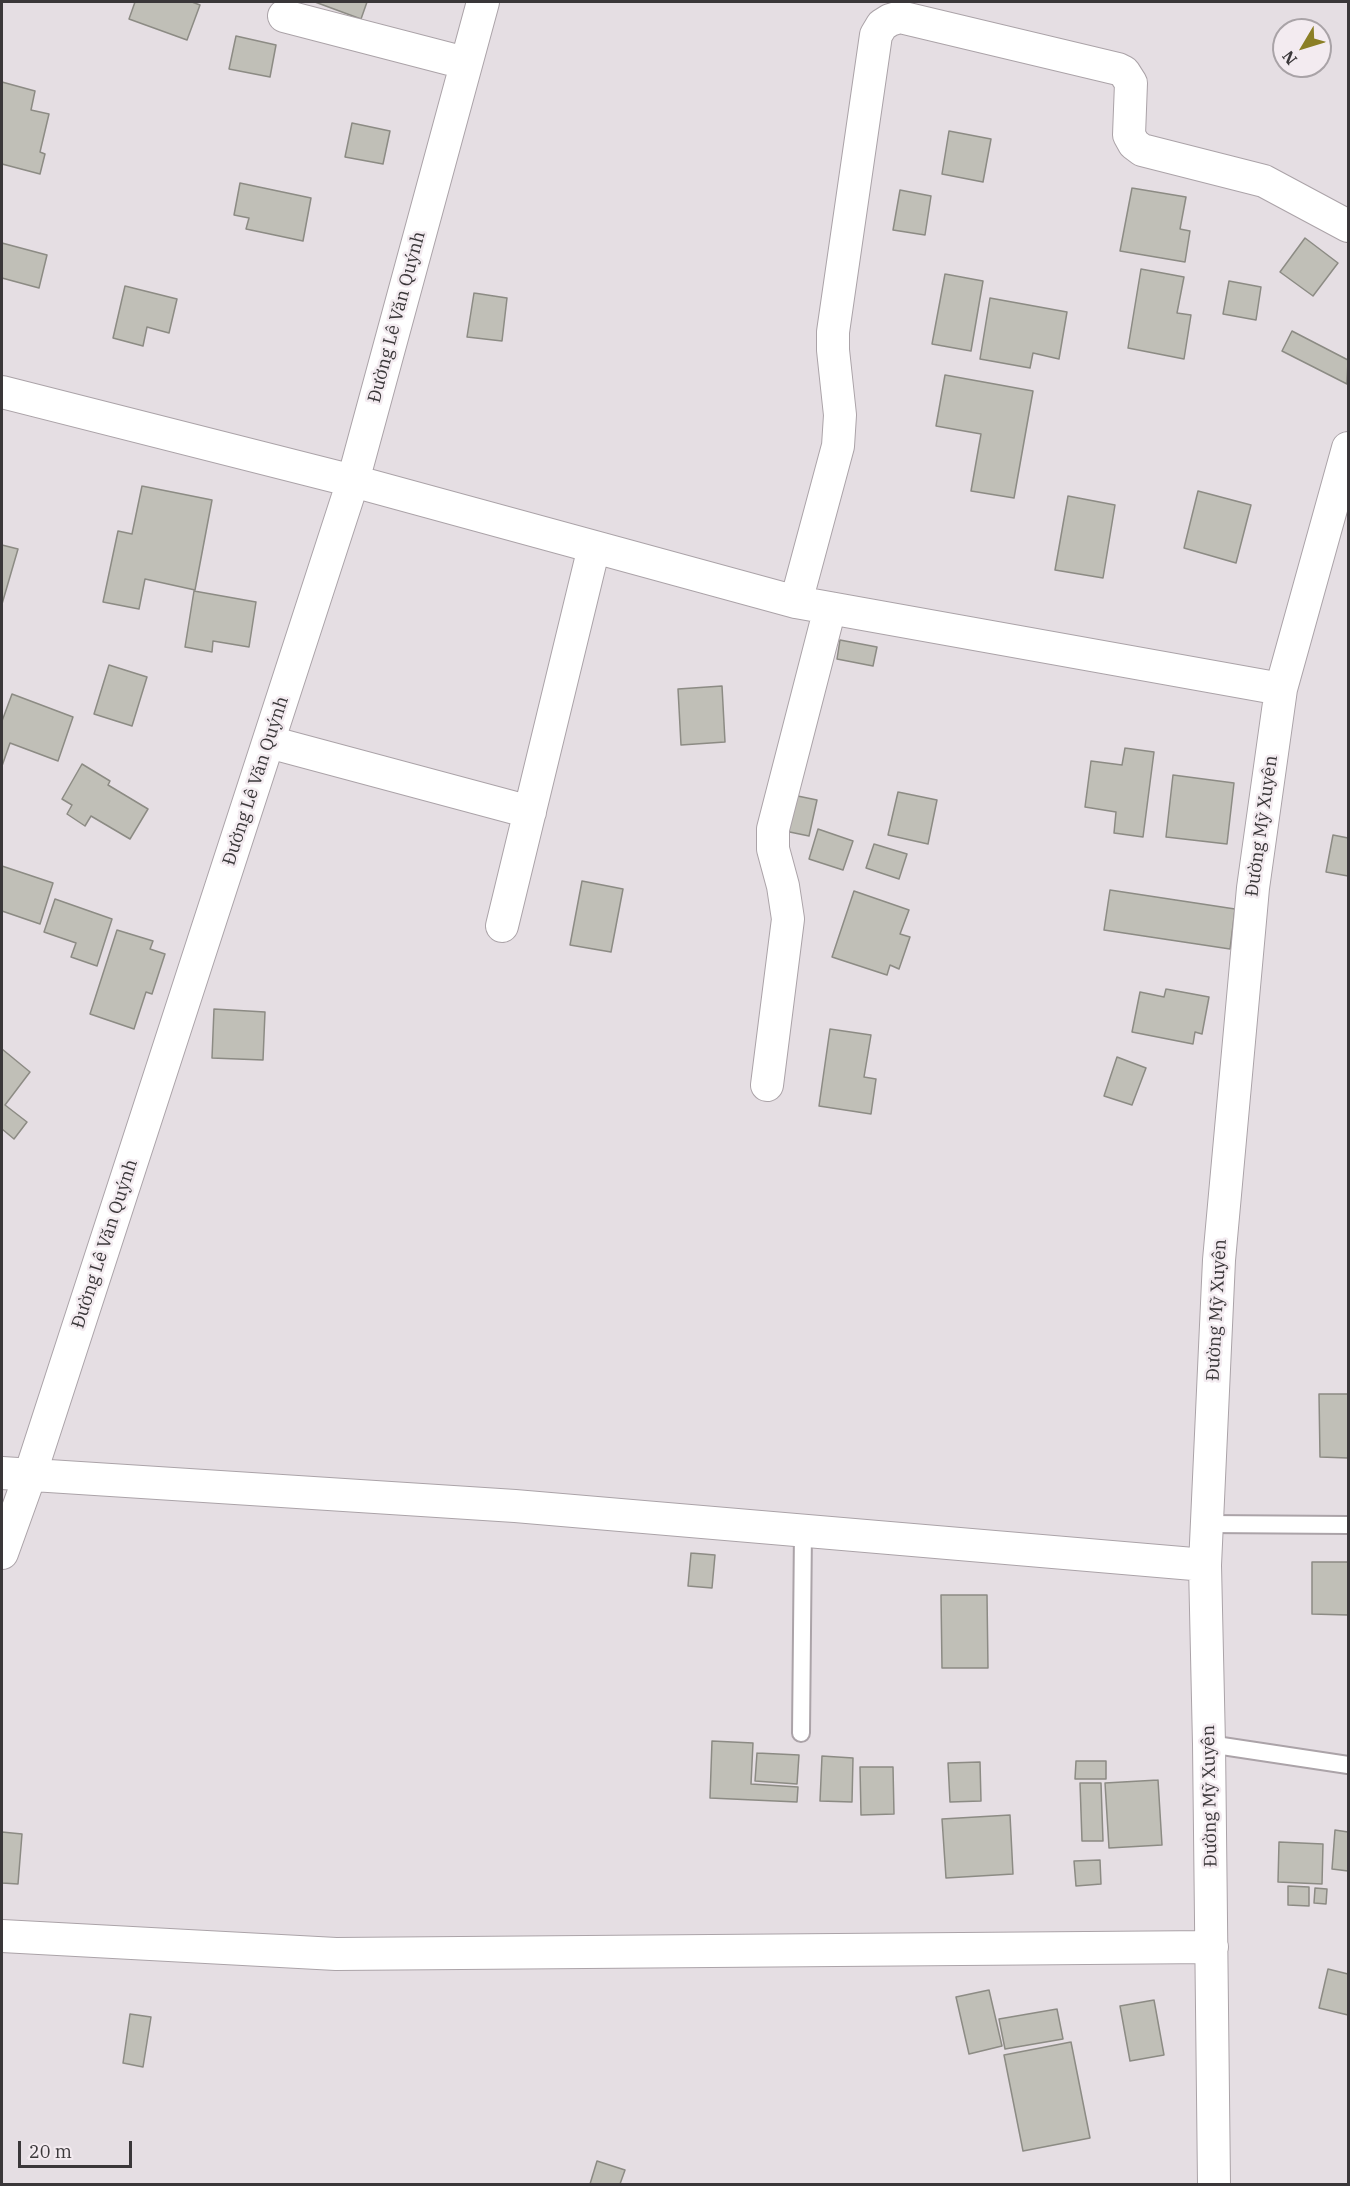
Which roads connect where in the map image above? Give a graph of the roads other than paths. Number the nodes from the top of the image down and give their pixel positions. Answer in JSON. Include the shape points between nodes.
{"nodes":[{"id":1,"x":483,"y":2,"type":"edge"},
{"id":2,"x":284,"y":15,"type":"dead end"},
{"id":3,"x":465,"y":63,"type":"junction"},
{"id":4,"x":1348,"y":226,"type":"edge"},
{"id":5,"x":2,"y":392,"type":"edge"},
{"id":6,"x":1348,"y":448,"type":"edge"},
{"id":7,"x":353,"y":481,"type":"junction"},
{"id":8,"x":594,"y":547,"type":"junction"},
{"id":9,"x":796,"y":602,"type":"junction"},
{"id":10,"x":830,"y":608,"type":"junction"},
{"id":11,"x":1281,"y":689,"type":"junction"},
{"id":12,"x":269,"y":742,"type":"junction"},
{"id":13,"x":530,"y":812,"type":"junction"},
{"id":14,"x":502,"y":926,"type":"dead end"},
{"id":15,"x":767,"y":1085,"type":"dead end"},
{"id":16,"x":16,"y":1474,"type":"edge"},
{"id":17,"x":1207,"y":1524,"type":"junction"},
{"id":18,"x":1348,"y":1525,"type":"edge"},
{"id":19,"x":803,"y":1530,"type":"junction"},
{"id":20,"x":2,"y":1553,"type":"edge"},
{"id":21,"x":1205,"y":1565,"type":"junction"},
{"id":22,"x":801,"y":1733,"type":"dead end"},
{"id":23,"x":1209,"y":1744,"type":"junction"},
{"id":24,"x":1348,"y":1765,"type":"edge"},
{"id":25,"x":2,"y":1936,"type":"edge"},
{"id":26,"x":1212,"y":1947,"type":"junction"},
{"id":27,"x":1214,"y":2184,"type":"edge"}],
"edges":[{"from":1,"to":3,"type":"street","name":"Đường Lê Văn Quýnh"},
{"from":2,"to":3,"type":"street"},
{"from":3,"to":7,"type":"street","name":"Đường Lê Văn Quýnh"},
{"from":4,"to":9,"type":"street","via":[[1264,182],[1142,150],[1129,135],[1131,83],[1118,69],[900,17],[882,25],[876,35],[833,332],[840,416],[838,446]]},
{"from":5,"to":7,"type":"street"},
{"from":6,"to":11,"type":"street","name":"Đường Mỹ Xuyên"},
{"from":7,"to":8,"type":"street"},
{"from":7,"to":12,"type":"street","name":"Đường Lê Văn Quýnh"},
{"from":8,"to":9,"type":"street"},
{"from":8,"to":13,"type":"street"},
{"from":9,"to":10,"type":"street"},
{"from":10,"to":11,"type":"street"},
{"from":10,"to":15,"type":"street","via":[[773,829],[773,849],[788,919]]},
{"from":11,"to":17,"type":"street","name":"Đường Mỹ Xuyên","via":[[1253,888],[1228,1148]]},
{"from":12,"to":13,"type":"street"},
{"from":12,"to":16,"type":"street","name":"Đường Lê Văn Quýnh"},
{"from":13,"to":14,"type":"street"},
{"from":16,"to":19,"type":"street","via":[[515,1506]]},
{"from":16,"to":20,"type":"street","name":"Đường Lê Văn Quýnh"},
{"from":17,"to":18,"type":"lane"},
{"from":17,"to":21,"type":"street","name":"Đường Mỹ Xuyên"},
{"from":19,"to":21,"type":"street"},
{"from":19,"to":22,"type":"lane"},
{"from":21,"to":23,"type":"street","name":"Đường Mỹ Xuyên"},
{"from":23,"to":24,"type":"lane"},
{"from":23,"to":26,"type":"street","name":"Đường Mỹ Xuyên"},
{"from":25,"to":26,"type":"street","via":[[336,1954]]},
{"from":26,"to":27,"type":"street","name":"Đường Mỹ Xuyên"}]}
